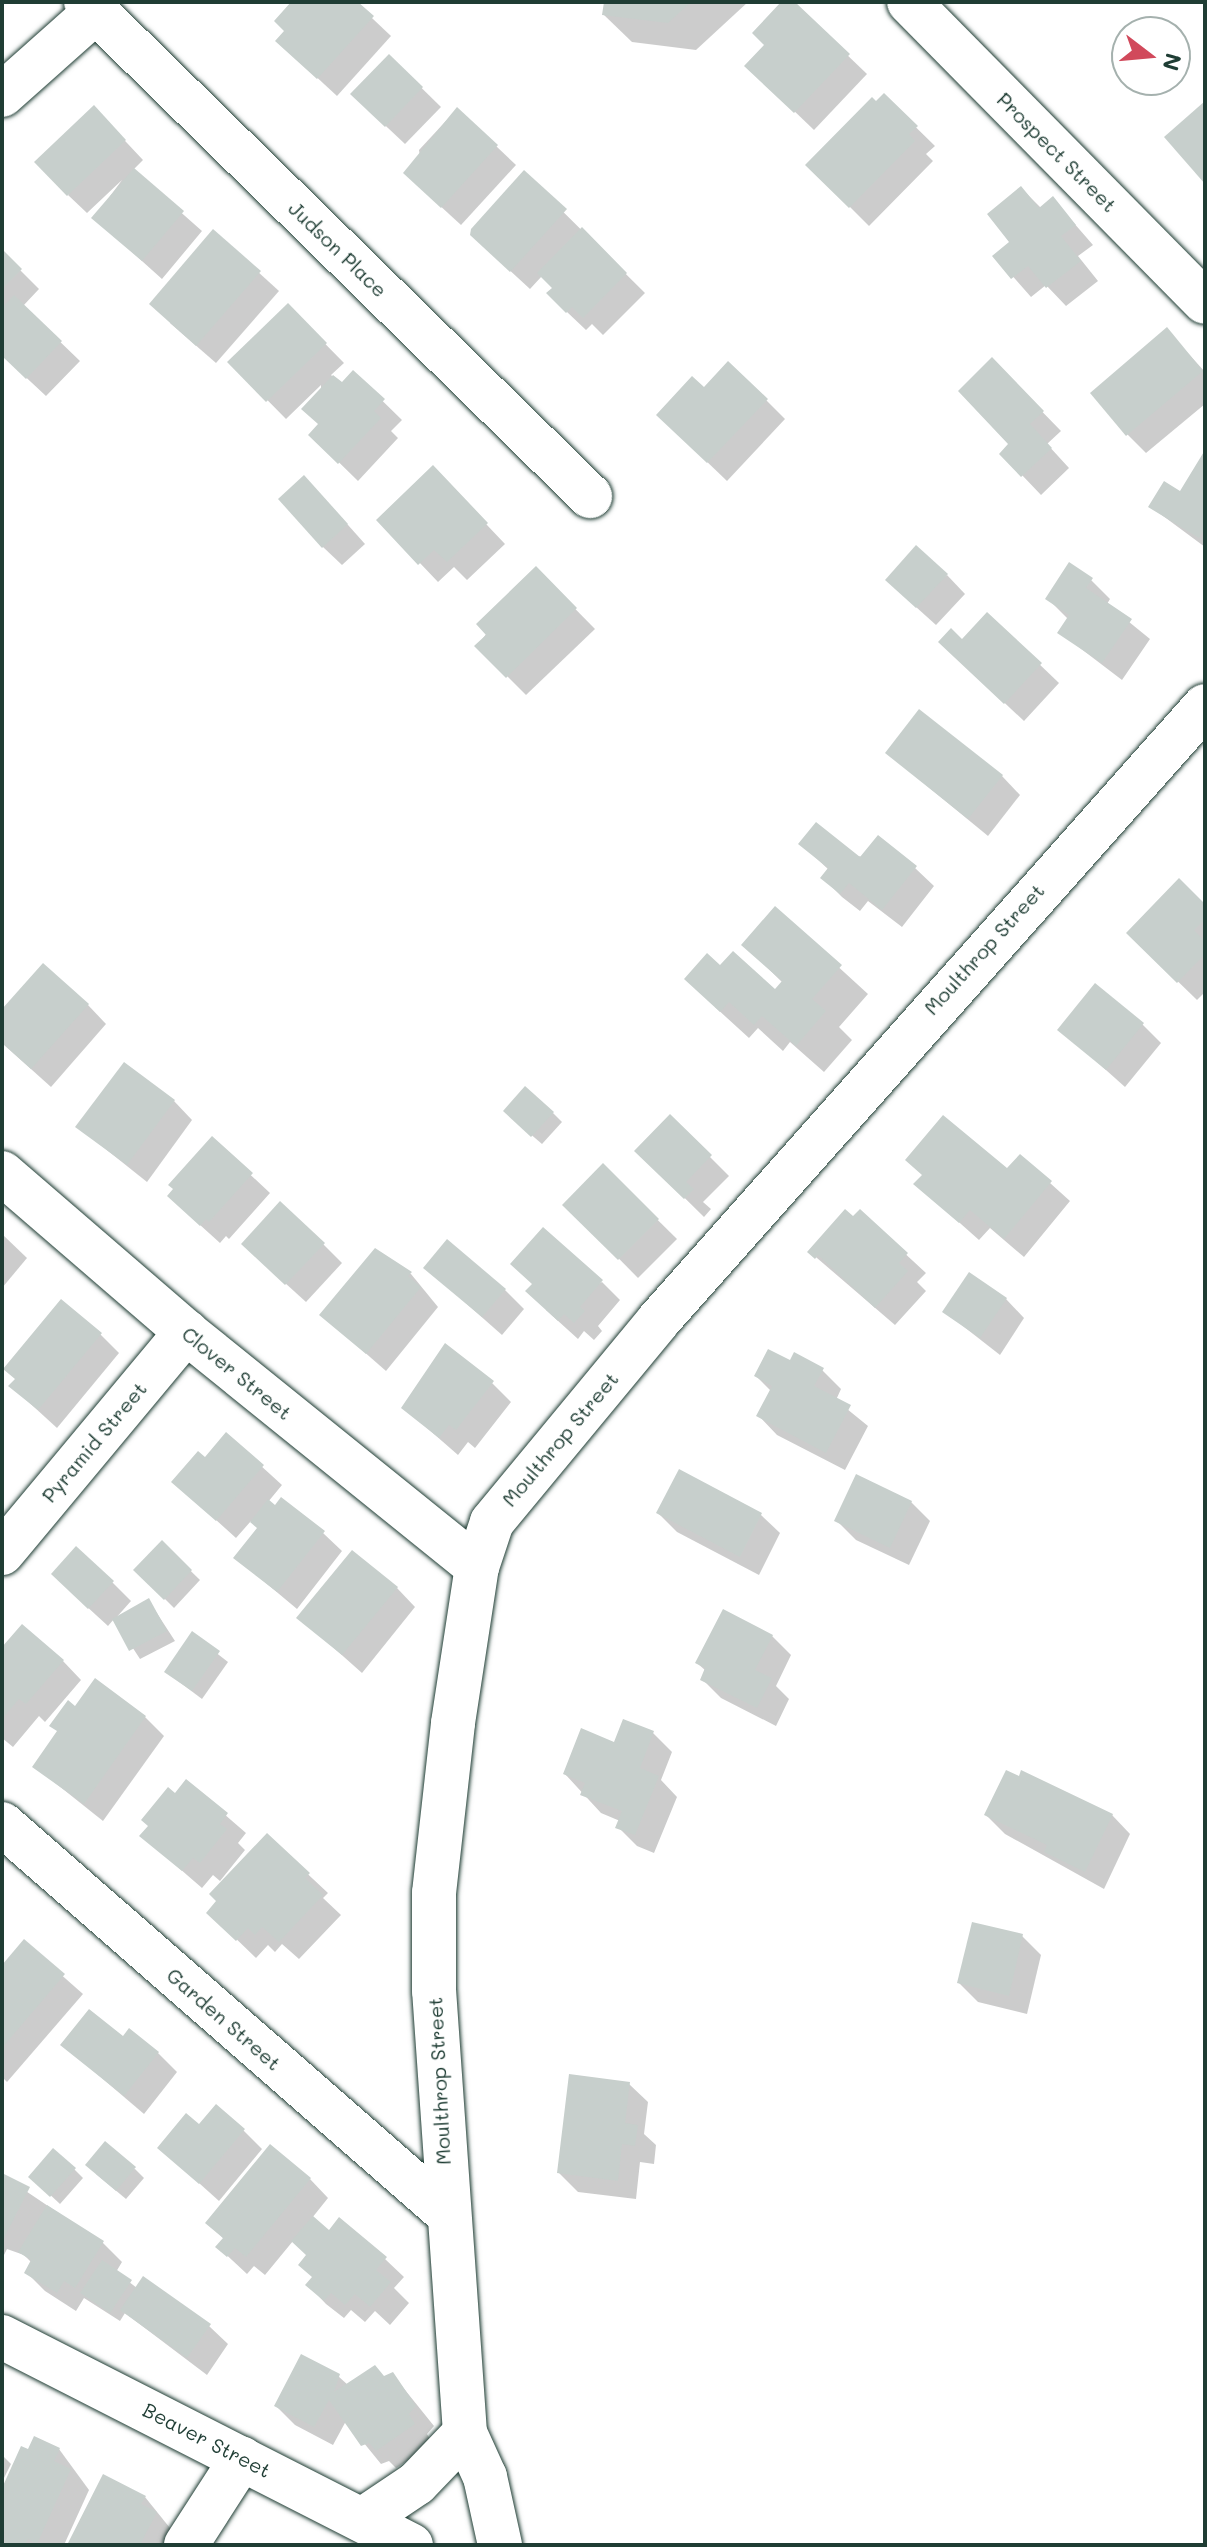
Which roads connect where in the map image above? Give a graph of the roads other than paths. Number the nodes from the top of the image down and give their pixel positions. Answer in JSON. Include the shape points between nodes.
{"nodes":[{"id":1,"x":909,"y":2,"type":"edge"},
{"id":2,"x":91,"y":7,"type":"edge"},
{"id":3,"x":2,"y":95,"type":"edge"},
{"id":4,"x":1205,"y":302,"type":"edge"},
{"id":5,"x":590,"y":496,"type":"dead end"},
{"id":6,"x":1205,"y":706,"type":"edge"},
{"id":7,"x":2,"y":1173,"type":"edge"},
{"id":8,"x":186,"y":1332,"type":"junction"},
{"id":9,"x":2,"y":1553,"type":"edge"},
{"id":10,"x":477,"y":1567,"type":"junction"},
{"id":11,"x":2,"y":1824,"type":"edge"},
{"id":12,"x":447,"y":2213,"type":"junction"},
{"id":13,"x":2,"y":2337,"type":"edge"},
{"id":14,"x":465,"y":2433,"type":"junction"},
{"id":15,"x":242,"y":2458,"type":"junction"},
{"id":16,"x":362,"y":2520,"type":"junction"},
{"id":17,"x":186,"y":2545,"type":"edge"},
{"id":18,"x":411,"y":2545,"type":"edge"},
{"id":19,"x":500,"y":2545,"type":"edge"}],
"edges":[{"from":1,"to":4,"type":"street","name":"Prospect Street"},
{"from":2,"to":3,"type":"street"},
{"from":2,"to":5,"type":"street","name":"Judson Place"},
{"from":6,"to":10,"type":"street","name":"Moulthrop Street","via":[[946,991],[518,1486],[492,1522]]},
{"from":7,"to":8,"type":"street","name":"Clover Street"},
{"from":8,"to":9,"type":"street","name":"Pyramid Street"},
{"from":8,"to":10,"type":"street","name":"Clover Street"},
{"from":10,"to":12,"type":"street","name":"Moulthrop Street","via":[[434,1893]]},
{"from":11,"to":12,"type":"street","name":"Garden Street"},
{"from":12,"to":14,"type":"street","name":"Moulthrop Street"},
{"from":13,"to":15,"type":"street","name":"Beaver Street"},
{"from":14,"to":16,"type":"street","via":[[417,2483]]},
{"from":14,"to":19,"type":"street","name":"Moulthrop Street","via":[[485,2477]]},
{"from":15,"to":16,"type":"street","name":"Beaver Street"},
{"from":15,"to":17,"type":"street"},
{"from":16,"to":18,"type":"street","name":"Beaver Street"}]}
